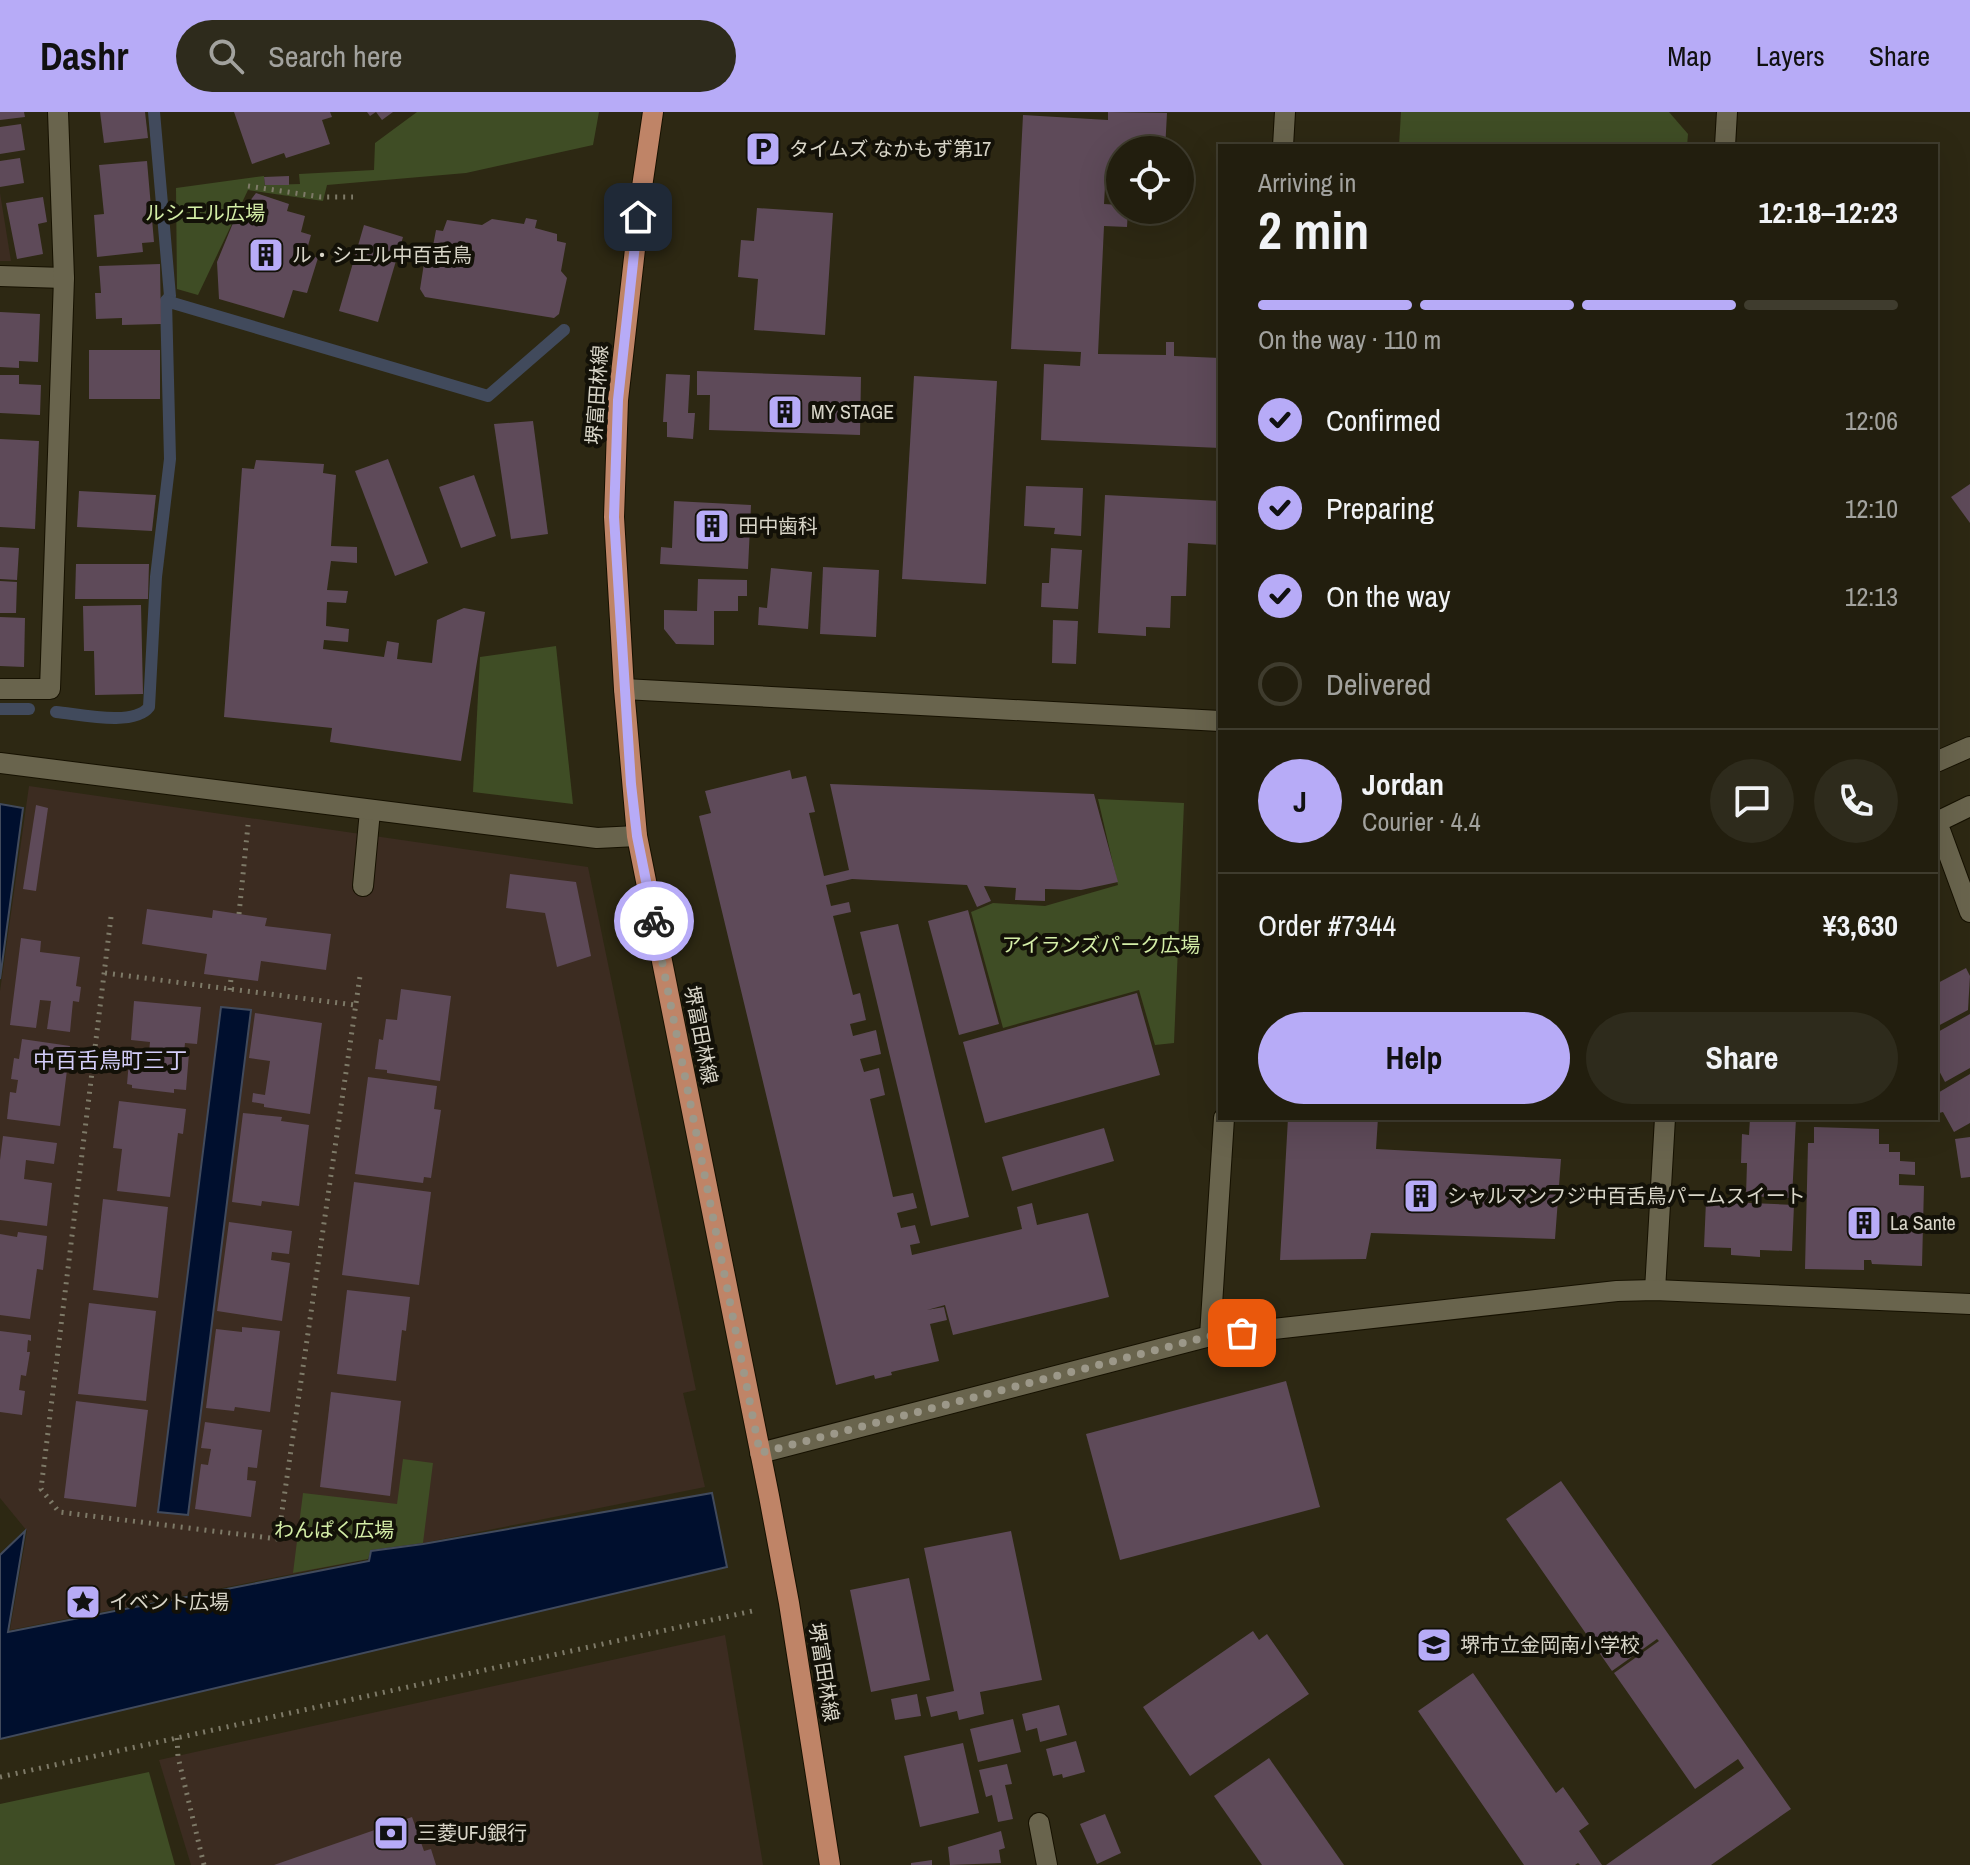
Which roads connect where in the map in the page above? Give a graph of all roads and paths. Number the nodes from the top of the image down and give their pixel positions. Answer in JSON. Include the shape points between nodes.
{"nodes":[{"id":1,"x":58,"y":112,"type":"edge"},
{"id":2,"x":653,"y":112,"type":"edge"},
{"id":3,"x":1285,"y":112,"type":"edge"},
{"id":4,"x":1727,"y":112,"type":"edge"},
{"id":5,"x":1283,"y":144,"type":"edge"},
{"id":6,"x":1725,"y":144,"type":"edge"},
{"id":7,"x":248,"y":186,"type":"dead end"},
{"id":8,"x":353,"y":197,"type":"dead end"},
{"id":9,"x":0,"y":276,"type":"edge"},
{"id":10,"x":64,"y":278,"type":"junction"},
{"id":11,"x":0,"y":689,"type":"edge"},
{"id":12,"x":624,"y":689,"type":"junction"},
{"id":13,"x":1218,"y":721,"type":"edge"},
{"id":14,"x":1970,"y":747,"type":"edge"},
{"id":15,"x":1938,"y":761,"type":"edge"},
{"id":16,"x":0,"y":763,"type":"edge"},
{"id":17,"x":251,"y":796,"type":"junction"},
{"id":18,"x":1970,"y":806,"type":"edge"},
{"id":19,"x":370,"y":811,"type":"junction"},
{"id":20,"x":1938,"y":822,"type":"edge"},
{"id":21,"x":1938,"y":825,"type":"edge"},
{"id":22,"x":637,"y":836,"type":"junction"},
{"id":23,"x":363,"y":886,"type":"dead end"},
{"id":24,"x":1970,"y":912,"type":"edge"},
{"id":25,"x":239,"y":914,"type":"dead end"},
{"id":26,"x":111,"y":917,"type":"dead end"},
{"id":27,"x":105,"y":973,"type":"junction"},
{"id":28,"x":360,"y":976,"type":"dead end"},
{"id":29,"x":231,"y":978,"type":"dead end"},
{"id":30,"x":230,"y":990,"type":"junction"},
{"id":31,"x":355,"y":1005,"type":"junction"},
{"id":32,"x":1224,"y":1120,"type":"edge"},
{"id":33,"x":1665,"y":1120,"type":"edge"},
{"id":34,"x":1655,"y":1290,"type":"junction"},
{"id":35,"x":1970,"y":1304,"type":"edge"},
{"id":36,"x":1210,"y":1336,"type":"junction"},
{"id":37,"x":760,"y":1453,"type":"junction"},
{"id":38,"x":757,"y":1610,"type":"dead end"},
{"id":39,"x":177,"y":1738,"type":"junction"},
{"id":40,"x":0,"y":1777,"type":"edge"},
{"id":41,"x":1039,"y":1823,"type":"dead end"},
{"id":42,"x":204,"y":1865,"type":"edge"},
{"id":43,"x":830,"y":1865,"type":"edge"},
{"id":44,"x":1047,"y":1865,"type":"edge"}],
"edges":[{"from":1,"to":10,"type":"street"},
{"from":2,"to":12,"type":"main road","name":"堺富田林線","via":[[618,400],[614,517]]},
{"from":3,"to":5,"type":"street"},
{"from":4,"to":6,"type":"street"},
{"from":7,"to":8,"type":"path"},
{"from":9,"to":10,"type":"street"},
{"from":10,"to":11,"type":"street","via":[[50,689]]},
{"from":12,"to":13,"type":"street"},
{"from":12,"to":22,"type":"main road","name":"堺富田林線"},
{"from":14,"to":15,"type":"street"},
{"from":16,"to":17,"type":"street"},
{"from":17,"to":19,"type":"street"},
{"from":17,"to":25,"type":"path"},
{"from":18,"to":20,"type":"street"},
{"from":19,"to":22,"type":"street","via":[[597,838]]},
{"from":19,"to":23,"type":"street"},
{"from":21,"to":24,"type":"street"},
{"from":22,"to":37,"type":"main road","name":"堺富田林線"},
{"from":26,"to":27,"type":"path"},
{"from":27,"to":30,"type":"path"},
{"from":27,"to":31,"type":"path","via":[[41,1489],[59,1512],[278,1539]]},
{"from":28,"to":31,"type":"path"},
{"from":29,"to":30,"type":"path"},
{"from":30,"to":31,"type":"path"},
{"from":32,"to":36,"type":"street"},
{"from":33,"to":34,"type":"street"},
{"from":34,"to":35,"type":"street"},
{"from":34,"to":36,"type":"street"},
{"from":36,"to":37,"type":"street"},
{"from":37,"to":43,"type":"main road","name":"堺富田林線"},
{"from":38,"to":39,"type":"path"},
{"from":39,"to":40,"type":"path"},
{"from":39,"to":42,"type":"path"},
{"from":41,"to":44,"type":"street"}]}
